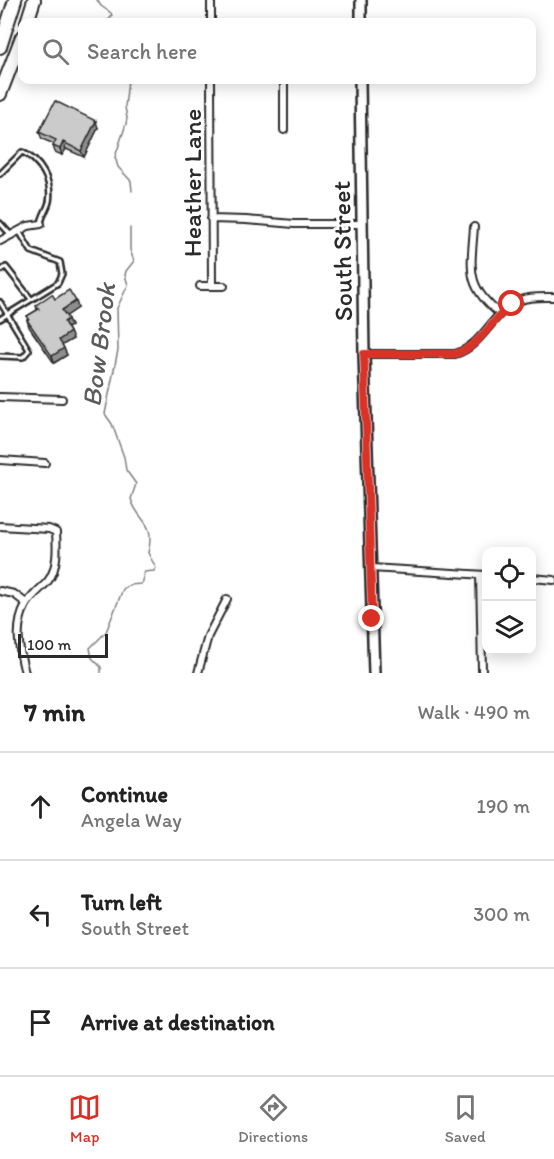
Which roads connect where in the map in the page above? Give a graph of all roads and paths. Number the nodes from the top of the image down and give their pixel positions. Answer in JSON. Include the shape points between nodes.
{"nodes":[{"id":1,"x":15,"y":0,"type":"edge"},
{"id":2,"x":34,"y":0,"type":"edge"},
{"id":3,"x":211,"y":0,"type":"edge"},
{"id":4,"x":361,"y":0,"type":"edge"},
{"id":5,"x":28,"y":18,"type":"edge"},
{"id":6,"x":211,"y":18,"type":"edge"},
{"id":7,"x":361,"y":18,"type":"edge"},
{"id":8,"x":0,"y":47,"type":"edge"},
{"id":9,"x":18,"y":47,"type":"edge"},
{"id":10,"x":211,"y":84,"type":"edge"},
{"id":11,"x":284,"y":84,"type":"edge"},
{"id":12,"x":360,"y":84,"type":"edge"},
{"id":13,"x":0,"y":94,"type":"edge"},
{"id":14,"x":284,"y":130,"type":"dead end"},
{"id":15,"x":0,"y":174,"type":"edge"},
{"id":16,"x":212,"y":219,"type":"junction"},
{"id":17,"x":0,"y":223,"type":"edge"},
{"id":18,"x":40,"y":224,"type":"joint"},
{"id":19,"x":362,"y":224,"type":"junction"},
{"id":20,"x":474,"y":227,"type":"dead end"},
{"id":21,"x":19,"y":231,"type":"junction"},
{"id":22,"x":10,"y":234,"type":"junction"},
{"id":23,"x":0,"y":241,"type":"edge"},
{"id":24,"x":0,"y":270,"type":"edge"},
{"id":25,"x":200,"y":286,"type":"dead end"},
{"id":26,"x":212,"y":286,"type":"junction"},
{"id":27,"x":224,"y":286,"type":"dead end"},
{"id":28,"x":554,"y":297,"type":"edge"},
{"id":29,"x":32,"y":299,"type":"junction"},
{"id":30,"x":0,"y":302,"type":"edge"},
{"id":31,"x":8,"y":314,"type":"junction"},
{"id":32,"x":500,"y":314,"type":"junction"},
{"id":33,"x":0,"y":319,"type":"edge"},
{"id":34,"x":364,"y":354,"type":"junction"},
{"id":35,"x":0,"y":356,"type":"edge"},
{"id":36,"x":0,"y":397,"type":"edge"},
{"id":37,"x":62,"y":399,"type":"dead end"},
{"id":38,"x":0,"y":460,"type":"edge"},
{"id":39,"x":45,"y":463,"type":"dead end"},
{"id":40,"x":0,"y":526,"type":"edge"},
{"id":41,"x":371,"y":568,"type":"junction"},
{"id":42,"x":482,"y":575,"type":"edge"},
{"id":43,"x":536,"y":578,"type":"edge"},
{"id":44,"x":554,"y":580,"type":"edge"},
{"id":45,"x":0,"y":591,"type":"edge"},
{"id":46,"x":227,"y":599,"type":"dead end"},
{"id":47,"x":483,"y":601,"type":"edge"},
{"id":48,"x":26,"y":603,"type":"junction"},
{"id":49,"x":482,"y":670,"type":"dead end"},
{"id":50,"x":25,"y":673,"type":"edge"},
{"id":51,"x":198,"y":673,"type":"edge"},
{"id":52,"x":374,"y":673,"type":"edge"}],
"edges":[{"from":1,"to":8,"type":"highway"},
{"from":2,"to":5,"type":"highway"},
{"from":3,"to":6,"type":"street"},
{"from":4,"to":7,"type":"main road"},
{"from":9,"to":13,"type":"highway"},
{"from":10,"to":16,"type":"street","name":"Heather Lane"},
{"from":11,"to":14,"type":"street"},
{"from":12,"to":19,"type":"main road","name":"South Street"},
{"from":15,"to":18,"type":"lane","via":[[22,152],[43,169],[50,199]]},
{"from":16,"to":19,"type":"street"},
{"from":16,"to":26,"type":"street","name":"Heather Lane"},
{"from":17,"to":22,"type":"lane"},
{"from":18,"to":21,"type":"street"},
{"from":19,"to":34,"type":"main road","name":"South Street"},
{"from":20,"to":32,"type":"street","via":[[473,281],[483,300]]},
{"from":21,"to":22,"type":"street"},
{"from":21,"to":29,"type":"lane","via":[[31,251],[60,262],[62,274],[58,283]]},
{"from":22,"to":23,"type":"street"},
{"from":24,"to":29,"type":"lane","via":[[6,267]]},
{"from":25,"to":26,"type":"street","name":"Heather Lane"},
{"from":26,"to":27,"type":"street","name":"Heather Lane"},
{"from":28,"to":32,"type":"street","via":[[525,298]]},
{"from":29,"to":31,"type":"lane"},
{"from":30,"to":31,"type":"lane"},
{"from":31,"to":33,"type":"lane"},
{"from":31,"to":35,"type":"lane","via":[[29,350],[23,357]]},
{"from":32,"to":34,"type":"street","via":[[462,352]]},
{"from":34,"to":41,"type":"main road","name":"South Street"},
{"from":36,"to":37,"type":"street"},
{"from":38,"to":39,"type":"street"},
{"from":40,"to":48,"type":"street","via":[[56,532],[52,574]]},
{"from":41,"to":42,"type":"street"},
{"from":41,"to":52,"type":"main road","name":"South Street"},
{"from":43,"to":44,"type":"street"},
{"from":45,"to":48,"type":"street","via":[[14,594]]},
{"from":46,"to":51,"type":"street","via":[[208,636]]},
{"from":47,"to":49,"type":"street"},
{"from":48,"to":50,"type":"street","via":[[19,624]]}]}
